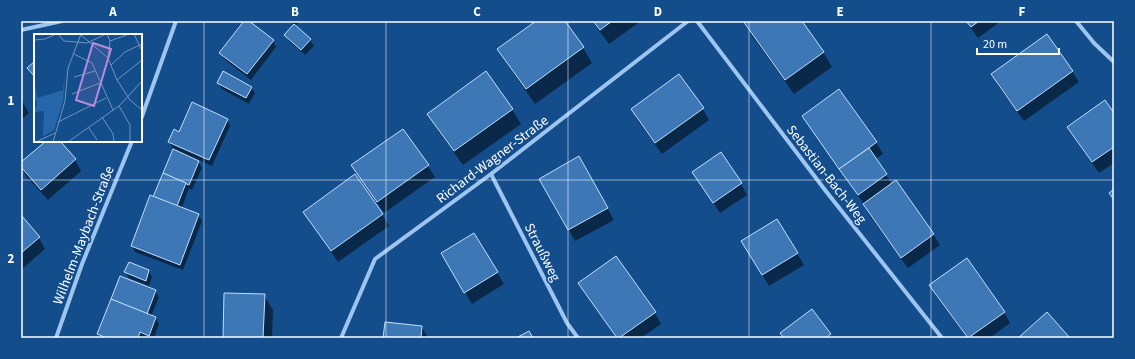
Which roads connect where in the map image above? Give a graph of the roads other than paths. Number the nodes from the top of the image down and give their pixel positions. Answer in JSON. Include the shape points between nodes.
{"nodes":[{"id":1,"x":62,"y":21,"type":"edge"},
{"id":2,"x":176,"y":21,"type":"edge"},
{"id":3,"x":688,"y":21,"type":"edge"},
{"id":4,"x":697,"y":21,"type":"edge"},
{"id":5,"x":1076,"y":21,"type":"edge"},
{"id":6,"x":21,"y":30,"type":"edge"},
{"id":7,"x":1114,"y":62,"type":"edge"},
{"id":8,"x":142,"y":116,"type":"edge"},
{"id":9,"x":132,"y":142,"type":"edge"},
{"id":10,"x":491,"y":174,"type":"junction"},
{"id":11,"x":56,"y":338,"type":"edge"},
{"id":12,"x":341,"y":338,"type":"edge"},
{"id":13,"x":578,"y":338,"type":"edge"},
{"id":14,"x":942,"y":338,"type":"edge"}],
"edges":[{"from":1,"to":6,"type":"street"},
{"from":2,"to":8,"type":"street"},
{"from":3,"to":10,"type":"street","name":"Richard-Wagner-Straße"},
{"from":4,"to":14,"type":"street","name":"Sebastian-Bach-Weg","via":[[825,190]]},
{"from":5,"to":7,"type":"street"},
{"from":9,"to":11,"type":"street","name":"Wilhelm-Maybach-Straße","via":[[82,264]]},
{"from":10,"to":12,"type":"street","name":"Richard-Wagner-Straße","via":[[375,259]]},
{"from":10,"to":13,"type":"street","name":"Straußweg","via":[[567,323]]}]}
